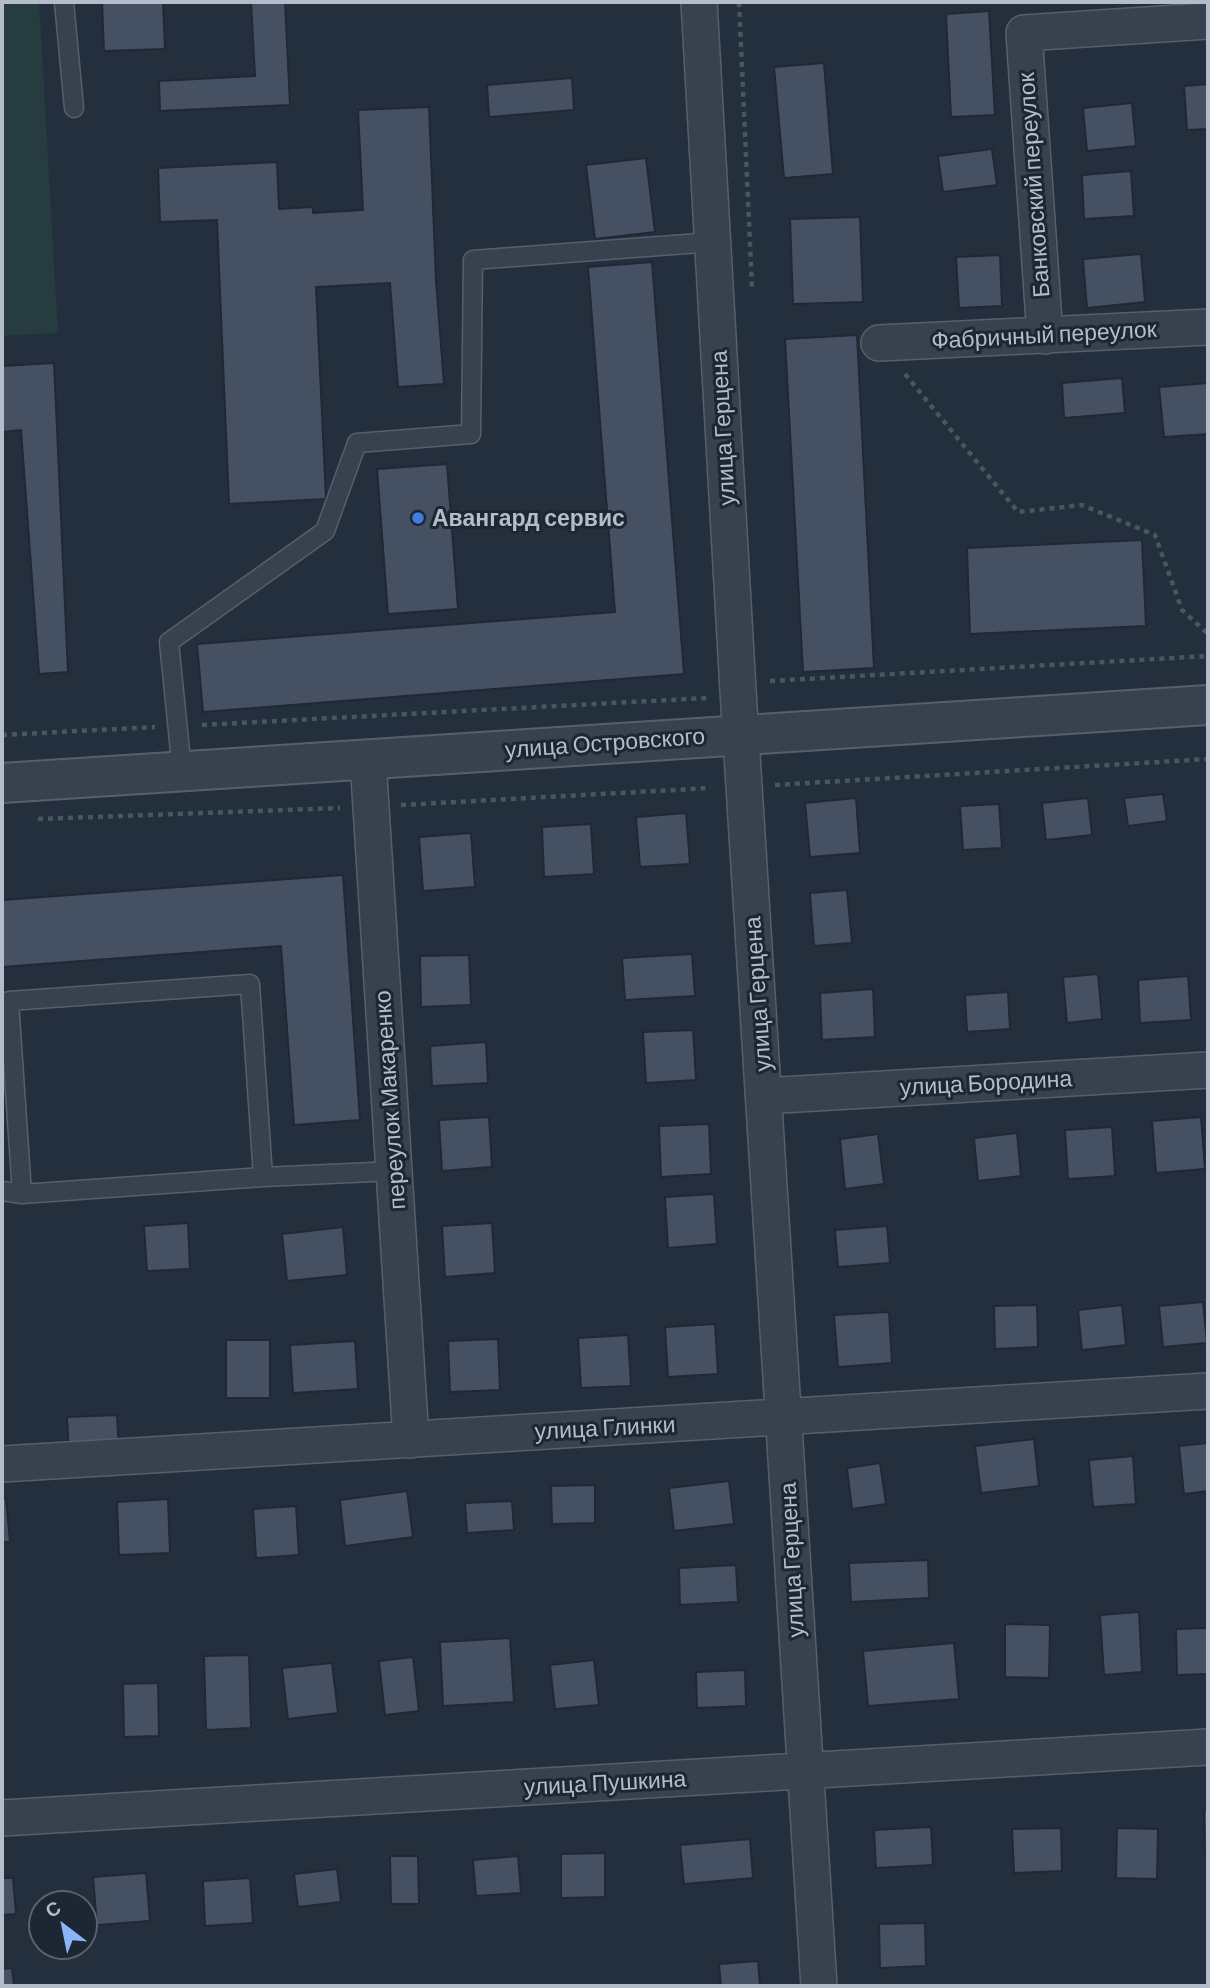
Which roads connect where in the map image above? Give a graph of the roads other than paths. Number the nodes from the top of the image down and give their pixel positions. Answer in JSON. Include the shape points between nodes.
{"nodes":[{"id":1,"x":64,"y":2,"type":"edge"},
{"id":2,"x":698,"y":2,"type":"edge"},
{"id":3,"x":1208,"y":21,"type":"edge"},
{"id":4,"x":74,"y":108,"type":"dead end"},
{"id":5,"x":713,"y":242,"type":"junction"},
{"id":6,"x":1208,"y":327,"type":"edge"},
{"id":7,"x":1045,"y":336,"type":"junction"},
{"id":8,"x":879,"y":343,"type":"road end"},
{"id":9,"x":1208,"y":705,"type":"edge"},
{"id":10,"x":742,"y":733,"type":"junction"},
{"id":11,"x":368,"y":760,"type":"junction"},
{"id":12,"x":182,"y":771,"type":"junction"},
{"id":13,"x":2,"y":783,"type":"edge"},
{"id":14,"x":1208,"y":1070,"type":"edge"},
{"id":15,"x":764,"y":1096,"type":"junction"},
{"id":16,"x":395,"y":1171,"type":"junction"},
{"id":17,"x":263,"y":1177,"type":"junction"},
{"id":18,"x":2,"y":1191,"type":"edge"},
{"id":19,"x":22,"y":1194,"type":"junction"},
{"id":20,"x":1208,"y":1391,"type":"edge"},
{"id":21,"x":783,"y":1418,"type":"junction"},
{"id":22,"x":411,"y":1440,"type":"junction"},
{"id":23,"x":2,"y":1464,"type":"edge"},
{"id":24,"x":1208,"y":1747,"type":"edge"},
{"id":25,"x":804,"y":1771,"type":"junction"},
{"id":26,"x":2,"y":1818,"type":"edge"},
{"id":27,"x":819,"y":1986,"type":"edge"}],
"edges":[{"from":1,"to":4,"type":"lane"},
{"from":2,"to":5,"type":"street","name":"улица Герцена"},
{"from":3,"to":7,"type":"street","name":"Банковский переулок","via":[[1024,33]]},
{"from":5,"to":10,"type":"street","name":"улица Герцена"},
{"from":5,"to":12,"type":"lane","via":[[473,260],[471,434],[358,443],[325,531],[169,642]]},
{"from":6,"to":7,"type":"street","name":"Фабричный переулок"},
{"from":7,"to":8,"type":"street","name":"Фабричный переулок"},
{"from":9,"to":10,"type":"street","name":"улица Островского"},
{"from":10,"to":11,"type":"street","name":"улица Островского"},
{"from":10,"to":15,"type":"street","name":"улица Герцена"},
{"from":11,"to":12,"type":"street","name":"улица Островского"},
{"from":11,"to":16,"type":"street","name":"переулок Макаренко"},
{"from":12,"to":13,"type":"street","name":"улица Островского"},
{"from":14,"to":15,"type":"street","name":"улица Бородина"},
{"from":15,"to":21,"type":"street","name":"улица Герцена"},
{"from":16,"to":17,"type":"lane"},
{"from":16,"to":22,"type":"street","name":"переулок Макаренко"},
{"from":17,"to":19,"type":"lane"},
{"from":17,"to":19,"type":"lane","via":[[250,984],[9,1001]]},
{"from":18,"to":19,"type":"lane"},
{"from":20,"to":21,"type":"street","name":"улица Глинки"},
{"from":21,"to":22,"type":"street","name":"улица Глинки"},
{"from":21,"to":25,"type":"street","name":"улица Герцена"},
{"from":22,"to":23,"type":"street","name":"улица Глинки"},
{"from":24,"to":25,"type":"street","name":"улица Пушкина"},
{"from":25,"to":26,"type":"street","name":"улица Пушкина"},
{"from":25,"to":27,"type":"street","name":"улица Герцена"}]}
